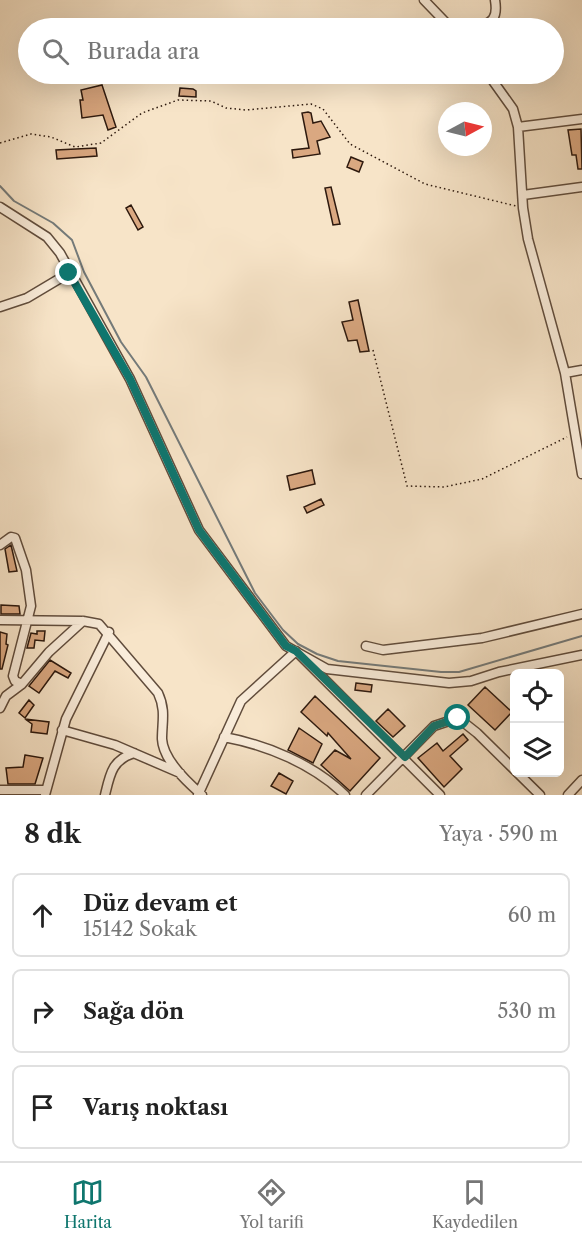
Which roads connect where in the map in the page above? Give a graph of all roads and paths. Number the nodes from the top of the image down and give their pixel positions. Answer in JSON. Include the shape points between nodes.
{"nodes":[{"id":1,"x":423,"y":0,"type":"edge"},
{"id":2,"x":495,"y":0,"type":"edge"},
{"id":3,"x":442,"y":18,"type":"edge"},
{"id":4,"x":495,"y":18,"type":"edge"},
{"id":5,"x":496,"y":84,"type":"edge"},
{"id":6,"x":582,"y":118,"type":"edge"},
{"id":7,"x":518,"y":127,"type":"junction"},
{"id":8,"x":0,"y":143,"type":"edge"},
{"id":9,"x":582,"y":187,"type":"edge"},
{"id":10,"x":523,"y":195,"type":"junction"},
{"id":11,"x":0,"y":207,"type":"edge"},
{"id":12,"x":523,"y":208,"type":"junction"},
{"id":13,"x":69,"y":273,"type":"junction"},
{"id":14,"x":0,"y":307,"type":"edge"},
{"id":15,"x":373,"y":350,"type":"dead end"},
{"id":16,"x":582,"y":370,"type":"edge"},
{"id":17,"x":565,"y":373,"type":"junction"},
{"id":18,"x":573,"y":434,"type":"junction"},
{"id":19,"x":582,"y":474,"type":"edge"},
{"id":20,"x":0,"y":545,"type":"edge"},
{"id":21,"x":582,"y":614,"type":"edge"},
{"id":22,"x":0,"y":620,"type":"edge"},
{"id":23,"x":83,"y":621,"type":"junction"},
{"id":24,"x":28,"y":622,"type":"junction"},
{"id":25,"x":109,"y":632,"type":"junction"},
{"id":26,"x":366,"y":646,"type":"dead end"},
{"id":27,"x":296,"y":651,"type":"junction"},
{"id":28,"x":582,"y":655,"type":"edge"},
{"id":29,"x":22,"y":684,"type":"junction"},
{"id":30,"x":3,"y":693,"type":"edge"},
{"id":31,"x":0,"y":708,"type":"edge"},
{"id":32,"x":62,"y":730,"type":"junction"},
{"id":33,"x":224,"y":736,"type":"junction"},
{"id":34,"x":134,"y":753,"type":"junction"},
{"id":35,"x":405,"y":757,"type":"junction"},
{"id":36,"x":181,"y":773,"type":"junction"},
{"id":37,"x":582,"y":780,"type":"edge"},
{"id":38,"x":0,"y":789,"type":"edge"},
{"id":39,"x":45,"y":792,"type":"edge"},
{"id":40,"x":200,"y":794,"type":"edge"},
{"id":41,"x":105,"y":795,"type":"edge"},
{"id":42,"x":345,"y":795,"type":"edge"},
{"id":43,"x":366,"y":795,"type":"edge"},
{"id":44,"x":440,"y":795,"type":"edge"},
{"id":45,"x":540,"y":795,"type":"edge"},
{"id":46,"x":568,"y":795,"type":"edge"}],
"edges":[{"from":1,"to":3,"type":"street"},
{"from":2,"to":4,"type":"street"},
{"from":5,"to":7,"type":"street","via":[[513,109]]},
{"from":6,"to":7,"type":"street"},
{"from":7,"to":10,"type":"street"},
{"from":8,"to":12,"type":"path","via":[[30,134],[75,147],[101,143],[142,113],[178,100],[211,101],[226,108],[246,110],[310,104],[322,110],[350,144],[425,184]]},
{"from":9,"to":10,"type":"street"},
{"from":10,"to":12,"type":"street"},
{"from":11,"to":13,"type":"street","via":[[46,237],[60,253]]},
{"from":12,"to":17,"type":"street"},
{"from":13,"to":14,"type":"street","via":[[27,298]]},
{"from":13,"to":27,"type":"street","via":[[130,379],[199,530],[286,646]]},
{"from":15,"to":18,"type":"path","via":[[407,486],[444,487],[482,479]]},
{"from":16,"to":17,"type":"street"},
{"from":17,"to":18,"type":"street"},
{"from":18,"to":19,"type":"street"},
{"from":20,"to":24,"type":"street","via":[[15,538],[22,552],[30,589]]},
{"from":21,"to":26,"type":"street","via":[[458,642],[383,650]]},
{"from":22,"to":24,"type":"street"},
{"from":23,"to":24,"type":"street"},
{"from":23,"to":25,"type":"street","via":[[99,624]]},
{"from":23,"to":29,"type":"street"},
{"from":24,"to":29,"type":"street","via":[[14,669],[15,681]]},
{"from":25,"to":32,"type":"street"},
{"from":25,"to":36,"type":"street","via":[[158,693],[164,705],[162,740],[169,759]]},
{"from":27,"to":28,"type":"street","via":[[327,669],[449,683]]},
{"from":27,"to":33,"type":"street","via":[[240,701]]},
{"from":27,"to":35,"type":"street"},
{"from":29,"to":30,"type":"street"},
{"from":30,"to":31,"type":"street"},
{"from":32,"to":34,"type":"street"},
{"from":32,"to":39,"type":"street"},
{"from":33,"to":40,"type":"street"},
{"from":33,"to":42,"type":"street","via":[[310,768]]},
{"from":34,"to":36,"type":"street"},
{"from":34,"to":41,"type":"street","via":[[118,759]]},
{"from":35,"to":43,"type":"street"},
{"from":35,"to":44,"type":"street"},
{"from":35,"to":45,"type":"street","via":[[434,726],[458,718]]},
{"from":36,"to":40,"type":"street"},
{"from":37,"to":46,"type":"street"},
{"from":38,"to":39,"type":"street"}]}
